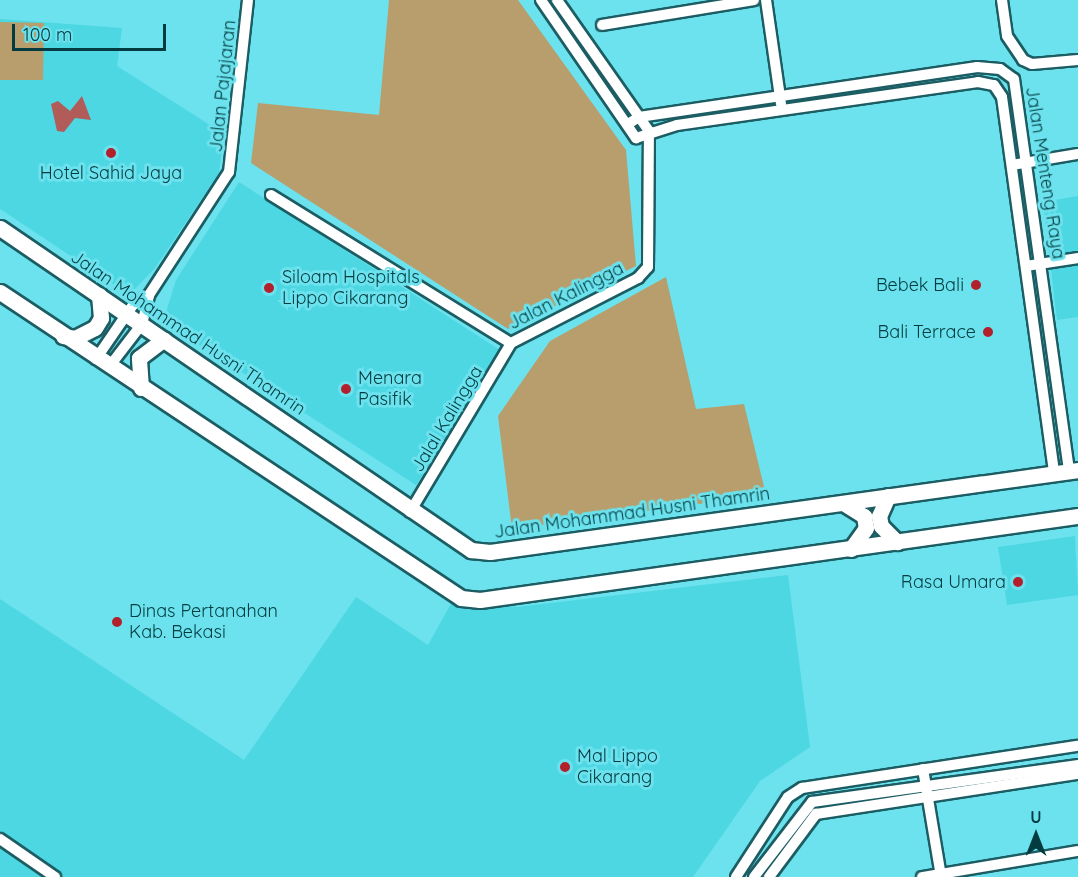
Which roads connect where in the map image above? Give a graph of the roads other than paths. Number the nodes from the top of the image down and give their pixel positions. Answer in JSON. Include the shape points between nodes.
{"nodes":[{"id":1,"x":248,"y":0,"type":"edge"},
{"id":2,"x":541,"y":0,"type":"edge"},
{"id":3,"x":557,"y":0,"type":"edge"},
{"id":4,"x":754,"y":0,"type":"edge"},
{"id":5,"x":766,"y":0,"type":"edge"},
{"id":6,"x":1002,"y":0,"type":"edge"},
{"id":7,"x":602,"y":25,"type":"dead end"},
{"id":8,"x":1078,"y":60,"type":"edge"},
{"id":9,"x":780,"y":96,"type":"junction"},
{"id":10,"x":782,"y":111,"type":"junction"},
{"id":11,"x":639,"y":117,"type":"junction"},
{"id":12,"x":628,"y":124,"type":"junction"},
{"id":13,"x":649,"y":131,"type":"junction"},
{"id":14,"x":643,"y":142,"type":"junction"},
{"id":15,"x":1078,"y":154,"type":"edge"},
{"id":16,"x":1029,"y":162,"type":"junction"},
{"id":17,"x":1012,"y":165,"type":"junction"},
{"id":18,"x":271,"y":195,"type":"dead end"},
{"id":19,"x":0,"y":228,"type":"edge"},
{"id":20,"x":1078,"y":258,"type":"edge"},
{"id":21,"x":1042,"y":263,"type":"junction"},
{"id":22,"x":1026,"y":266,"type":"junction"},
{"id":23,"x":0,"y":292,"type":"edge"},
{"id":24,"x":99,"y":295,"type":"junction"},
{"id":25,"x":149,"y":295,"type":"junction"},
{"id":26,"x":126,"y":313,"type":"junction"},
{"id":27,"x":142,"y":324,"type":"junction"},
{"id":28,"x":63,"y":336,"type":"junction"},
{"id":29,"x":164,"y":339,"type":"junction"},
{"id":30,"x":511,"y":344,"type":"junction"},
{"id":31,"x":103,"y":363,"type":"junction"},
{"id":32,"x":141,"y":388,"type":"junction"},
{"id":33,"x":1067,"y":472,"type":"edge"},
{"id":34,"x":888,"y":496,"type":"junction"},
{"id":35,"x":843,"y":503,"type":"junction"},
{"id":36,"x":410,"y":512,"type":"junction"},
{"id":37,"x":1078,"y":516,"type":"edge"},
{"id":38,"x":897,"y":542,"type":"junction"},
{"id":39,"x":851,"y":549,"type":"junction"},
{"id":40,"x":1078,"y":746,"type":"edge"},
{"id":41,"x":1078,"y":765,"type":"edge"},
{"id":42,"x":923,"y":770,"type":"junction"},
{"id":43,"x":1078,"y":774,"type":"edge"},
{"id":44,"x":927,"y":790,"type":"junction"},
{"id":45,"x":0,"y":840,"type":"edge"},
{"id":46,"x":1078,"y":851,"type":"edge"},
{"id":47,"x":940,"y":875,"type":"edge"},
{"id":48,"x":55,"y":877,"type":"edge"},
{"id":49,"x":736,"y":877,"type":"edge"},
{"id":50,"x":754,"y":877,"type":"edge"},
{"id":51,"x":769,"y":877,"type":"edge"},
{"id":52,"x":922,"y":877,"type":"edge"}],
"edges":[{"from":1,"to":25,"type":"street","name":"Jalan Pajajaran","via":[[229,172]]},
{"from":2,"to":12,"type":"street"},
{"from":3,"to":11,"type":"street"},
{"from":4,"to":7,"type":"street"},
{"from":5,"to":9,"type":"street"},
{"from":6,"to":8,"type":"street","via":[[1007,36],[1023,60],[1042,64]]},
{"from":9,"to":10,"type":"street"},
{"from":9,"to":11,"type":"street","name":"Jalan Menteng Raya"},
{"from":9,"to":16,"type":"street","name":"Jalan Menteng Raya","via":[[977,68],[1000,69],[1014,79]]},
{"from":10,"to":13,"type":"street","name":"Jalan Menteng Raya"},
{"from":10,"to":17,"type":"street","name":"Jalan Menteng Raya","via":[[978,82],[994,85],[1002,97]]},
{"from":11,"to":12,"type":"street","name":"Jalan Menteng Raya"},
{"from":11,"to":13,"type":"street"},
{"from":12,"to":14,"type":"street"},
{"from":13,"to":14,"type":"street","name":"Jalan Menteng Raya"},
{"from":14,"to":30,"type":"street","name":"Jalan Kalingga","via":[[649,259],[644,273]]},
{"from":15,"to":16,"type":"street"},
{"from":16,"to":17,"type":"street"},
{"from":16,"to":21,"type":"street","name":"Jalan Menteng Raya"},
{"from":17,"to":22,"type":"street","name":"Jalan Menteng Raya"},
{"from":18,"to":30,"type":"street","name":"Jalan Kalingga"},
{"from":19,"to":24,"type":"street","name":"Jalan Mohammad Husni Thamrin"},
{"from":20,"to":21,"type":"street"},
{"from":21,"to":22,"type":"street"},
{"from":21,"to":33,"type":"street","name":"Jalan Menteng Raya"},
{"from":22,"to":33,"type":"street","name":"Jalan Menteng Raya"},
{"from":23,"to":28,"type":"street"},
{"from":24,"to":26,"type":"street","name":"Jalan Mohammad Husni Thamrin"},
{"from":24,"to":28,"type":"street","via":[[101,318],[95,328],[75,338]]},
{"from":25,"to":26,"type":"street","name":"Jalan Pajajaran"},
{"from":25,"to":27,"type":"street","name":"Jalan Pajajaran"},
{"from":26,"to":27,"type":"street","name":"Jalan Mohammad Husni Thamrin"},
{"from":26,"to":31,"type":"street","name":"Jalan Pajajaran"},
{"from":27,"to":29,"type":"street","name":"Jalan Mohammad Husni Thamrin"},
{"from":27,"to":31,"type":"street","name":"Jalan Pajajaran"},
{"from":28,"to":31,"type":"street"},
{"from":29,"to":32,"type":"street","via":[[139,358]]},
{"from":29,"to":36,"type":"street","name":"Jalan Mohammad Husni Thamrin"},
{"from":30,"to":36,"type":"street","name":"Jalal Kalingga"},
{"from":31,"to":32,"type":"street"},
{"from":32,"to":39,"type":"street","via":[[461,598],[480,600]]},
{"from":33,"to":34,"type":"street","name":"Jalan Mohammad Husni Thamrin"},
{"from":34,"to":35,"type":"street","name":"Jalan Mohammad Husni Thamrin"},
{"from":34,"to":38,"type":"street","via":[[879,516]]},
{"from":35,"to":36,"type":"street","name":"Jalan Mohammad Husni Thamrin","via":[[490,552],[459,546]]},
{"from":35,"to":39,"type":"street","via":[[864,516],[866,528]]},
{"from":37,"to":38,"type":"street"},
{"from":38,"to":39,"type":"street"},
{"from":40,"to":42,"type":"street"},
{"from":41,"to":44,"type":"street"},
{"from":42,"to":44,"type":"street"},
{"from":42,"to":49,"type":"street","via":[[802,788],[788,797]]},
{"from":43,"to":44,"type":"street"},
{"from":44,"to":47,"type":"street"},
{"from":44,"to":50,"type":"street","via":[[812,802]]},
{"from":44,"to":51,"type":"street","via":[[816,814]]},
{"from":45,"to":48,"type":"street"},
{"from":46,"to":47,"type":"street"},
{"from":47,"to":52,"type":"street"}]}
